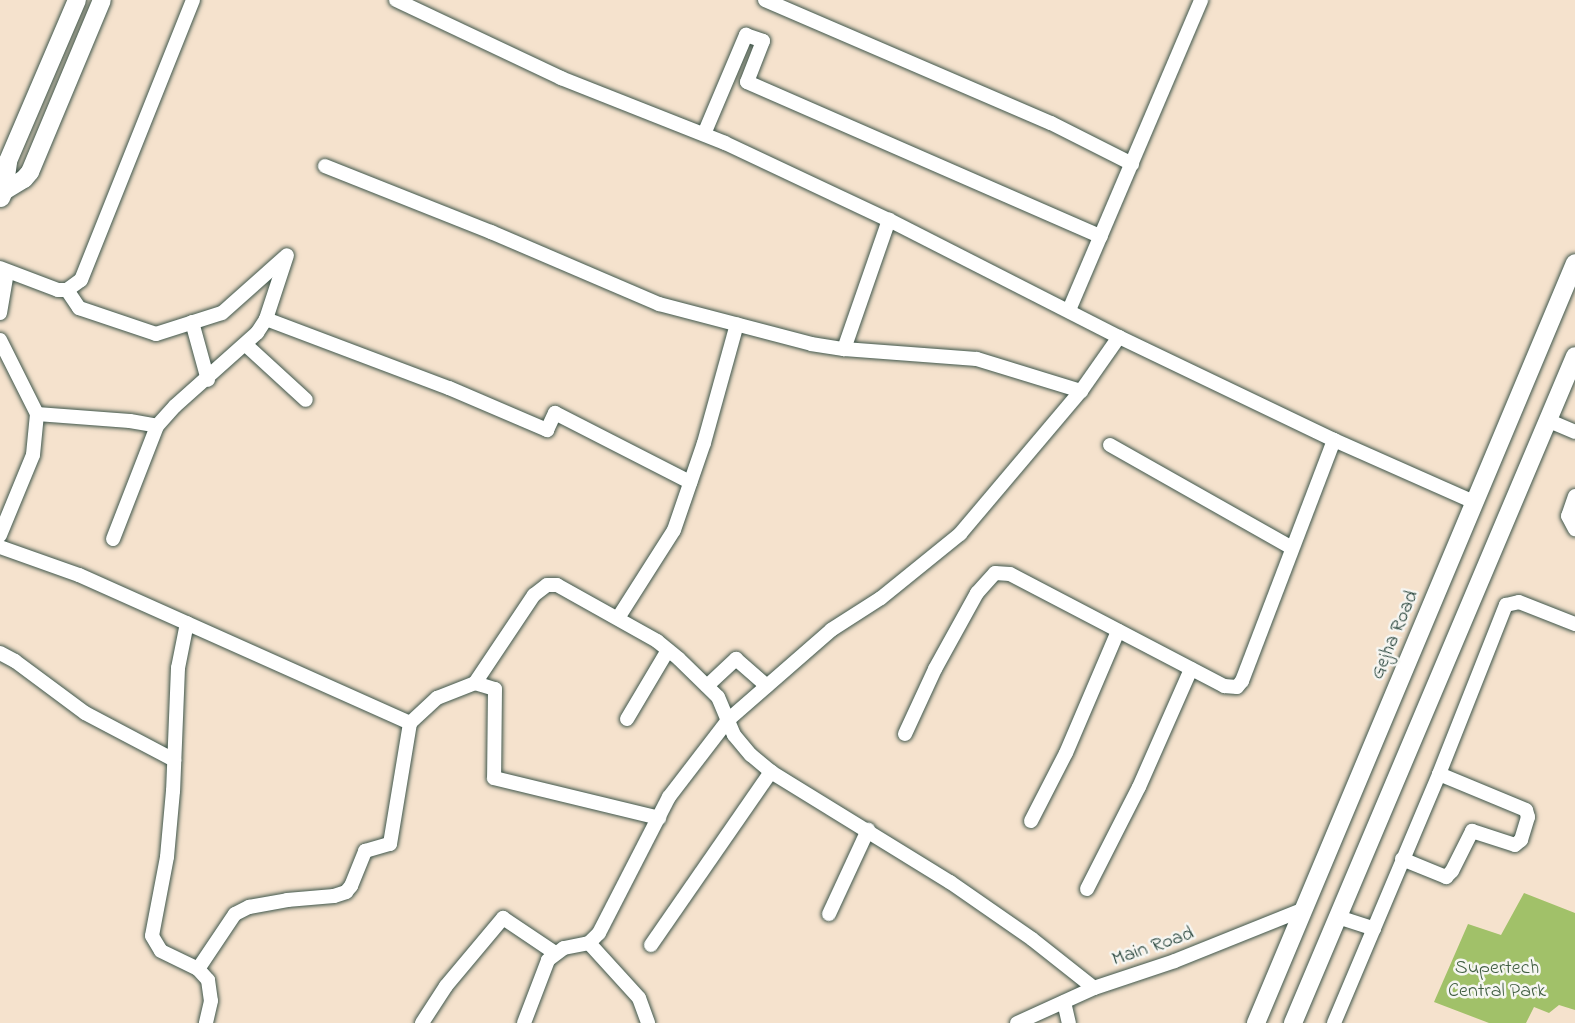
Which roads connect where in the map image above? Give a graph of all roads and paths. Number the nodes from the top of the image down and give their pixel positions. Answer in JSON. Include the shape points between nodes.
{"nodes":[{"id":1,"x":77,"y":0,"type":"edge"},
{"id":2,"x":102,"y":0,"type":"edge"},
{"id":3,"x":193,"y":0,"type":"edge"},
{"id":4,"x":396,"y":0,"type":"edge"},
{"id":5,"x":765,"y":0,"type":"edge"},
{"id":6,"x":1201,"y":0,"type":"edge"},
{"id":7,"x":704,"y":134,"type":"junction"},
{"id":8,"x":1132,"y":164,"type":"junction"},
{"id":9,"x":324,"y":166,"type":"dead end"},
{"id":10,"x":2,"y":195,"type":"edge"},
{"id":11,"x":889,"y":220,"type":"junction"},
{"id":12,"x":1101,"y":237,"type":"junction"},
{"id":13,"x":1575,"y":263,"type":"edge"},
{"id":14,"x":4,"y":270,"type":"edge"},
{"id":15,"x":67,"y":290,"type":"junction"},
{"id":16,"x":1069,"y":310,"type":"junction"},
{"id":17,"x":0,"y":313,"type":"edge"},
{"id":18,"x":266,"y":318,"type":"junction"},
{"id":19,"x":192,"y":322,"type":"junction"},
{"id":20,"x":736,"y":324,"type":"junction"},
{"id":21,"x":1119,"y":337,"type":"junction"},
{"id":22,"x":0,"y":340,"type":"edge"},
{"id":23,"x":246,"y":345,"type":"junction"},
{"id":24,"x":844,"y":349,"type":"junction"},
{"id":25,"x":1575,"y":356,"type":"edge"},
{"id":26,"x":208,"y":380,"type":"junction"},
{"id":27,"x":1081,"y":391,"type":"junction"},
{"id":28,"x":306,"y":400,"type":"dead end"},
{"id":29,"x":37,"y":414,"type":"junction"},
{"id":30,"x":1548,"y":420,"type":"junction"},
{"id":31,"x":157,"y":426,"type":"junction"},
{"id":32,"x":1575,"y":432,"type":"edge"},
{"id":33,"x":1335,"y":440,"type":"junction"},
{"id":34,"x":1110,"y":445,"type":"dead end"},
{"id":35,"x":690,"y":482,"type":"junction"},
{"id":36,"x":1575,"y":496,"type":"edge"},
{"id":37,"x":1476,"y":503,"type":"junction"},
{"id":38,"x":1575,"y":529,"type":"edge"},
{"id":39,"x":0,"y":536,"type":"edge"},
{"id":40,"x":113,"y":539,"type":"dead end"},
{"id":41,"x":0,"y":547,"type":"edge"},
{"id":42,"x":1292,"y":548,"type":"junction"},
{"id":43,"x":618,"y":618,"type":"junction"},
{"id":44,"x":187,"y":623,"type":"junction"},
{"id":45,"x":1575,"y":624,"type":"edge"},
{"id":46,"x":1118,"y":631,"type":"junction"},
{"id":47,"x":668,"y":650,"type":"junction"},
{"id":48,"x":0,"y":653,"type":"edge"},
{"id":49,"x":1191,"y":669,"type":"junction"},
{"id":50,"x":475,"y":682,"type":"junction"},
{"id":51,"x":707,"y":686,"type":"junction"},
{"id":52,"x":767,"y":686,"type":"junction"},
{"id":53,"x":627,"y":719,"type":"dead end"},
{"id":54,"x":728,"y":720,"type":"junction"},
{"id":55,"x":410,"y":723,"type":"junction"},
{"id":56,"x":905,"y":734,"type":"dead end"},
{"id":57,"x":174,"y":760,"type":"junction"},
{"id":58,"x":771,"y":772,"type":"junction"},
{"id":59,"x":1439,"y":774,"type":"junction"},
{"id":60,"x":659,"y":818,"type":"junction"},
{"id":61,"x":1031,"y":821,"type":"dead end"},
{"id":62,"x":868,"y":830,"type":"junction"},
{"id":63,"x":1402,"y":859,"type":"junction"},
{"id":64,"x":1088,"y":889,"type":"dead end"},
{"id":65,"x":1302,"y":910,"type":"junction"},
{"id":66,"x":829,"y":914,"type":"dead end"},
{"id":67,"x":1338,"y":917,"type":"junction"},
{"id":68,"x":1374,"y":929,"type":"junction"},
{"id":69,"x":589,"y":943,"type":"junction"},
{"id":70,"x":651,"y":945,"type":"dead end"},
{"id":71,"x":555,"y":953,"type":"junction"},
{"id":72,"x":198,"y":969,"type":"junction"},
{"id":73,"x":1094,"y":988,"type":"junction"},
{"id":74,"x":1064,"y":1002,"type":"junction"},
{"id":75,"x":206,"y":1023,"type":"edge"},
{"id":76,"x":422,"y":1023,"type":"edge"},
{"id":77,"x":524,"y":1023,"type":"edge"},
{"id":78,"x":648,"y":1023,"type":"edge"},
{"id":79,"x":1017,"y":1023,"type":"edge"},
{"id":80,"x":1069,"y":1023,"type":"edge"},
{"id":81,"x":1256,"y":1023,"type":"edge"},
{"id":82,"x":1293,"y":1023,"type":"edge"},
{"id":83,"x":1334,"y":1023,"type":"edge"}],
"edges":[{"from":1,"to":10,"type":"street","via":[[8,161]]},
{"from":2,"to":10,"type":"street","via":[[30,172]]},
{"from":3,"to":15,"type":"street","via":[[81,280]]},
{"from":4,"to":7,"type":"street","via":[[561,78]]},
{"from":5,"to":8,"type":"street","via":[[1051,123]]},
{"from":6,"to":8,"type":"street"},
{"from":7,"to":11,"type":"street"},
{"from":7,"to":12,"type":"street","via":[[746,34],[764,41],[747,82]]},
{"from":8,"to":12,"type":"street"},
{"from":9,"to":20,"type":"street","via":[[659,304]]},
{"from":11,"to":16,"type":"street"},
{"from":11,"to":24,"type":"street"},
{"from":12,"to":16,"type":"street"},
{"from":13,"to":37,"type":"street","name":"Gejha Road"},
{"from":14,"to":15,"type":"street"},
{"from":14,"to":17,"type":"street"},
{"from":15,"to":19,"type":"street","via":[[79,308],[156,334]]},
{"from":16,"to":21,"type":"street"},
{"from":18,"to":19,"type":"street","via":[[287,255],[222,313]]},
{"from":18,"to":23,"type":"street"},
{"from":18,"to":35,"type":"street","via":[[547,430],[555,413]]},
{"from":19,"to":26,"type":"street"},
{"from":20,"to":24,"type":"street"},
{"from":20,"to":35,"type":"street"},
{"from":21,"to":27,"type":"street"},
{"from":21,"to":33,"type":"street"},
{"from":22,"to":29,"type":"street"},
{"from":23,"to":26,"type":"street"},
{"from":23,"to":28,"type":"street"},
{"from":24,"to":27,"type":"street","via":[[977,359]]},
{"from":25,"to":30,"type":"street"},
{"from":26,"to":31,"type":"street"},
{"from":27,"to":52,"type":"street","via":[[960,534],[881,598],[831,630]]},
{"from":29,"to":31,"type":"street"},
{"from":29,"to":39,"type":"street","via":[[33,455]]},
{"from":30,"to":32,"type":"street"},
{"from":30,"to":67,"type":"street"},
{"from":31,"to":40,"type":"street"},
{"from":33,"to":37,"type":"street"},
{"from":33,"to":42,"type":"street"},
{"from":34,"to":42,"type":"street"},
{"from":35,"to":43,"type":"street","via":[[674,530]]},
{"from":36,"to":38,"type":"street","via":[[1568,516]]},
{"from":37,"to":65,"type":"street","name":"Gejha Road"},
{"from":41,"to":44,"type":"street","via":[[78,575]]},
{"from":42,"to":49,"type":"street","via":[[1242,681],[1231,688]]},
{"from":43,"to":47,"type":"street"},
{"from":43,"to":50,"type":"street","via":[[569,590],[547,585],[534,595]]},
{"from":44,"to":55,"type":"street"},
{"from":44,"to":57,"type":"street","via":[[178,668]]},
{"from":45,"to":59,"type":"street","via":[[1519,602],[1506,605]]},
{"from":46,"to":49,"type":"street"},
{"from":46,"to":56,"type":"street","via":[[1010,574],[995,573],[982,586],[956,631]]},
{"from":46,"to":61,"type":"street","via":[[1066,753]]},
{"from":47,"to":51,"type":"street"},
{"from":47,"to":53,"type":"street"},
{"from":48,"to":57,"type":"street","via":[[85,713]]},
{"from":49,"to":64,"type":"street"},
{"from":50,"to":55,"type":"street","via":[[437,698]]},
{"from":50,"to":60,"type":"street","via":[[495,689],[494,778]]},
{"from":51,"to":52,"type":"street","via":[[736,658]]},
{"from":51,"to":54,"type":"street","via":[[718,697]]},
{"from":52,"to":54,"type":"street"},
{"from":54,"to":58,"type":"street","via":[[750,755]]},
{"from":54,"to":60,"type":"street","via":[[669,797]]},
{"from":55,"to":72,"type":"street","via":[[390,844],[364,851],[351,886],[341,894],[249,907],[235,914]]},
{"from":57,"to":72,"type":"street","via":[[167,857],[152,936],[161,951]]},
{"from":58,"to":62,"type":"street"},
{"from":58,"to":70,"type":"street"},
{"from":59,"to":63,"type":"street"},
{"from":59,"to":63,"type":"street","via":[[1526,810],[1528,817],[1521,840],[1515,845],[1472,831],[1446,877]]},
{"from":60,"to":69,"type":"street","via":[[599,933]]},
{"from":62,"to":66,"type":"street"},
{"from":62,"to":73,"type":"street","via":[[983,905]]},
{"from":63,"to":68,"type":"street"},
{"from":65,"to":73,"type":"street","name":"Main Road","via":[[1175,961]]},
{"from":65,"to":81,"type":"street","name":"Gejha Road"},
{"from":67,"to":68,"type":"street"},
{"from":67,"to":82,"type":"street"},
{"from":68,"to":83,"type":"street"},
{"from":69,"to":71,"type":"street"},
{"from":69,"to":78,"type":"street","via":[[639,998]]},
{"from":71,"to":76,"type":"street","via":[[503,918],[446,986]]},
{"from":71,"to":77,"type":"street","via":[[543,968]]},
{"from":72,"to":75,"type":"street","via":[[212,990]]},
{"from":73,"to":74,"type":"street","name":"Main Road"},
{"from":74,"to":79,"type":"street","name":"Main Road"},
{"from":74,"to":80,"type":"street"}]}
